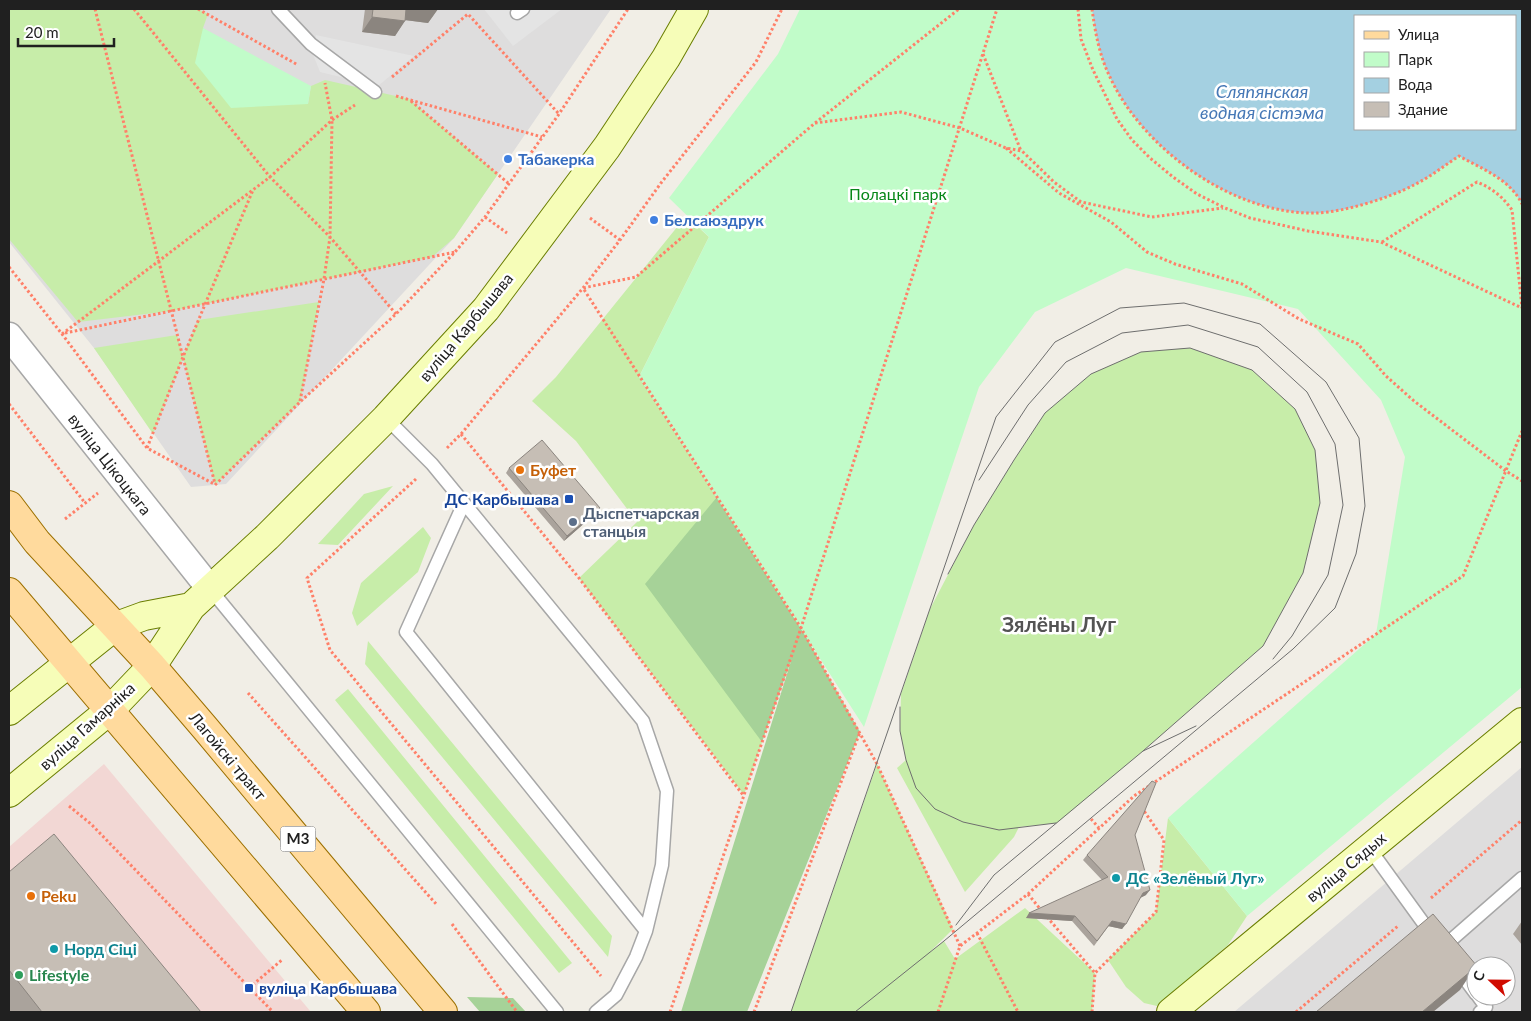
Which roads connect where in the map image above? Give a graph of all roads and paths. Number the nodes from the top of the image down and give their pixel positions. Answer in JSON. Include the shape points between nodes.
{"nodes":[{"id":1,"x":96,"y":9,"type":"edge"},
{"id":2,"x":134,"y":9,"type":"edge"},
{"id":3,"x":278,"y":9,"type":"edge"},
{"id":4,"x":628,"y":9,"type":"edge"},
{"id":5,"x":694,"y":9,"type":"edge"},
{"id":6,"x":782,"y":9,"type":"edge"},
{"id":7,"x":959,"y":9,"type":"edge"},
{"id":8,"x":997,"y":9,"type":"edge"},
{"id":9,"x":1078,"y":9,"type":"edge"},
{"id":10,"x":1092,"y":9,"type":"edge"},
{"id":11,"x":983,"y":54,"type":"junction"},
{"id":12,"x":325,"y":80,"type":"dead end"},
{"id":13,"x":375,"y":92,"type":"junction"},
{"id":14,"x":409,"y":99,"type":"dead end"},
{"id":15,"x":559,"y":114,"type":"junction"},
{"id":16,"x":332,"y":120,"type":"junction"},
{"id":17,"x":815,"y":123,"type":"junction"},
{"id":18,"x":960,"y":128,"type":"junction"},
{"id":19,"x":1006,"y":148,"type":"junction"},
{"id":20,"x":1022,"y":152,"type":"junction"},
{"id":21,"x":270,"y":177,"type":"junction"},
{"id":22,"x":508,"y":183,"type":"junction"},
{"id":23,"x":253,"y":190,"type":"junction"},
{"id":24,"x":1522,"y":204,"type":"edge"},
{"id":25,"x":1225,"y":208,"type":"junction"},
{"id":26,"x":330,"y":237,"type":"junction"},
{"id":27,"x":1381,"y":242,"type":"junction"},
{"id":28,"x":455,"y":252,"type":"junction"},
{"id":29,"x":159,"y":261,"type":"junction"},
{"id":30,"x":9,"y":267,"type":"edge"},
{"id":31,"x":361,"y":272,"type":"junction"},
{"id":32,"x":324,"y":279,"type":"junction"},
{"id":33,"x":583,"y":288,"type":"junction"},
{"id":34,"x":205,"y":304,"type":"junction"},
{"id":35,"x":1522,"y":308,"type":"edge"},
{"id":36,"x":171,"y":311,"type":"junction"},
{"id":37,"x":396,"y":314,"type":"junction"},
{"id":38,"x":62,"y":334,"type":"junction"},
{"id":39,"x":9,"y":336,"type":"edge"},
{"id":40,"x":183,"y":357,"type":"junction"},
{"id":41,"x":300,"y":402,"type":"junction"},
{"id":42,"x":9,"y":404,"type":"edge"},
{"id":43,"x":386,"y":418,"type":"junction"},
{"id":44,"x":1522,"y":431,"type":"edge"},
{"id":45,"x":462,"y":434,"type":"junction"},
{"id":46,"x":147,"y":448,"type":"junction"},
{"id":47,"x":432,"y":464,"type":"junction"},
{"id":48,"x":1506,"y":471,"type":"junction"},
{"id":49,"x":1522,"y":481,"type":"edge"},
{"id":50,"x":215,"y":485,"type":"junction"},
{"id":51,"x":102,"y":490,"type":"dead end"},
{"id":52,"x":85,"y":504,"type":"junction"},
{"id":53,"x":464,"y":504,"type":"junction"},
{"id":54,"x":9,"y":505,"type":"edge"},
{"id":55,"x":66,"y":519,"type":"dead end"},
{"id":56,"x":9,"y":592,"type":"edge"},
{"id":57,"x":201,"y":599,"type":"junction"},
{"id":58,"x":114,"y":627,"type":"junction"},
{"id":59,"x":801,"y":628,"type":"junction"},
{"id":60,"x":68,"y":662,"type":"junction"},
{"id":61,"x":152,"y":666,"type":"junction"},
{"id":62,"x":248,"y":693,"type":"dead end"},
{"id":63,"x":110,"y":710,"type":"junction"},
{"id":64,"x":9,"y":711,"type":"edge"},
{"id":65,"x":1522,"y":722,"type":"edge"},
{"id":66,"x":860,"y":732,"type":"junction"},
{"id":67,"x":9,"y":793,"type":"edge"},
{"id":68,"x":744,"y":795,"type":"junction"},
{"id":69,"x":1134,"y":796,"type":"junction"},
{"id":70,"x":70,"y":806,"type":"dead end"},
{"id":71,"x":1091,"y":819,"type":"dead end"},
{"id":72,"x":1099,"y":828,"type":"junction"},
{"id":73,"x":1369,"y":848,"type":"junction"},
{"id":74,"x":1522,"y":878,"type":"edge"},
{"id":75,"x":1028,"y":894,"type":"junction"},
{"id":76,"x":440,"y":909,"type":"dead end"},
{"id":77,"x":447,"y":917,"type":"dead end"},
{"id":78,"x":646,"y":930,"type":"junction"},
{"id":79,"x":977,"y":933,"type":"junction"},
{"id":80,"x":305,"y":940,"type":"junction"},
{"id":81,"x":960,"y":946,"type":"junction"},
{"id":82,"x":1442,"y":948,"type":"junction"},
{"id":83,"x":1095,"y":973,"type":"junction"},
{"id":84,"x":1466,"y":980,"type":"edge"},
{"id":85,"x":250,"y":988,"type":"junction"},
{"id":86,"x":616,"y":995,"type":"junction"},
{"id":87,"x":273,"y":1012,"type":"edge"},
{"id":88,"x":366,"y":1012,"type":"edge"},
{"id":89,"x":442,"y":1012,"type":"edge"},
{"id":90,"x":517,"y":1012,"type":"edge"},
{"id":91,"x":557,"y":1012,"type":"edge"},
{"id":92,"x":596,"y":1012,"type":"edge"},
{"id":93,"x":670,"y":1012,"type":"edge"},
{"id":94,"x":754,"y":1012,"type":"edge"},
{"id":95,"x":938,"y":1012,"type":"edge"},
{"id":96,"x":1018,"y":1012,"type":"edge"},
{"id":97,"x":1092,"y":1012,"type":"edge"},
{"id":98,"x":1171,"y":1012,"type":"edge"}],
"edges":[{"from":1,"to":29,"type":"path"},
{"from":2,"to":21,"type":"path"},
{"from":3,"to":13,"type":"lane","via":[[311,44]]},
{"from":4,"to":15,"type":"path"},
{"from":5,"to":43,"type":"main road","name":"вуліца Карбышава","via":[[607,147],[486,309]]},
{"from":6,"to":33,"type":"path","via":[[756,62]]},
{"from":7,"to":17,"type":"path"},
{"from":8,"to":11,"type":"path"},
{"from":9,"to":25,"type":"path","via":[[1081,39],[1093,70],[1117,119],[1132,140],[1173,177]]},
{"from":10,"to":24,"type":"path","via":[[1100,52],[1108,74],[1132,114],[1183,165],[1242,197],[1294,212],[1343,210],[1414,185],[1459,156],[1507,184]]},
{"from":11,"to":18,"type":"path"},
{"from":11,"to":20,"type":"path"},
{"from":12,"to":16,"type":"path"},
{"from":13,"to":15,"type":"path","via":[[468,14]]},
{"from":13,"to":16,"type":"path"},
{"from":14,"to":22,"type":"path"},
{"from":15,"to":22,"type":"path"},
{"from":16,"to":21,"type":"path"},
{"from":16,"to":26,"type":"path"},
{"from":17,"to":18,"type":"path","via":[[901,112]]},
{"from":17,"to":33,"type":"path","via":[[636,277]]},
{"from":18,"to":19,"type":"path"},
{"from":18,"to":59,"type":"path"},
{"from":19,"to":20,"type":"path"},
{"from":19,"to":48,"type":"path","via":[[1059,193],[1111,222],[1147,252],[1242,284],[1300,319],[1358,344],[1414,401]]},
{"from":20,"to":25,"type":"path","via":[[1081,202],[1152,217]]},
{"from":21,"to":23,"type":"path"},
{"from":21,"to":26,"type":"path"},
{"from":22,"to":28,"type":"path"},
{"from":23,"to":29,"type":"path"},
{"from":23,"to":34,"type":"path"},
{"from":25,"to":27,"type":"path","via":[[1278,225]]},
{"from":26,"to":31,"type":"path"},
{"from":26,"to":32,"type":"path"},
{"from":27,"to":35,"type":"path"},
{"from":27,"to":35,"type":"path","via":[[1477,182],[1486,186],[1505,200],[1512,210]]},
{"from":28,"to":31,"type":"path"},
{"from":28,"to":37,"type":"path"},
{"from":29,"to":36,"type":"path"},
{"from":29,"to":38,"type":"path"},
{"from":30,"to":38,"type":"path"},
{"from":31,"to":32,"type":"path"},
{"from":31,"to":37,"type":"path"},
{"from":32,"to":34,"type":"path"},
{"from":32,"to":41,"type":"path"},
{"from":33,"to":45,"type":"path"},
{"from":33,"to":59,"type":"path"},
{"from":34,"to":36,"type":"path"},
{"from":34,"to":40,"type":"path"},
{"from":36,"to":38,"type":"path"},
{"from":36,"to":40,"type":"path"},
{"from":37,"to":41,"type":"path"},
{"from":38,"to":46,"type":"path"},
{"from":39,"to":57,"type":"street","name":"вуліца Цікоцкага"},
{"from":40,"to":46,"type":"path"},
{"from":40,"to":50,"type":"path"},
{"from":41,"to":50,"type":"path"},
{"from":42,"to":52,"type":"path"},
{"from":43,"to":47,"type":"lane"},
{"from":43,"to":57,"type":"main road","name":"вуліца Карбышава"},
{"from":44,"to":48,"type":"path"},
{"from":45,"to":47,"type":"path"},
{"from":45,"to":68,"type":"path","via":[[579,578]]},
{"from":46,"to":50,"type":"path"},
{"from":47,"to":53,"type":"lane"},
{"from":47,"to":86,"type":"path","via":[[308,578],[330,650]]},
{"from":48,"to":49,"type":"path"},
{"from":48,"to":69,"type":"path","via":[[1463,576]]},
{"from":51,"to":52,"type":"path"},
{"from":52,"to":55,"type":"path"},
{"from":53,"to":78,"type":"lane","via":[[643,721],[667,791],[662,865]]},
{"from":53,"to":78,"type":"lane","via":[[406,632]]},
{"from":54,"to":58,"type":"main road","name":"Лагойскі тракт","number":"М3","via":[[37,542]]},
{"from":56,"to":60,"type":"main road"},
{"from":57,"to":58,"type":"main road"},
{"from":57,"to":61,"type":"main road","name":"вуліца Гамарніка"},
{"from":57,"to":91,"type":"lane"},
{"from":58,"to":60,"type":"main road"},
{"from":58,"to":61,"type":"main road","name":"Лагойскі тракт","number":"М3"},
{"from":59,"to":66,"type":"path"},
{"from":59,"to":68,"type":"path"},
{"from":60,"to":63,"type":"main road"},
{"from":60,"to":64,"type":"main road"},
{"from":61,"to":63,"type":"main road","name":"вуліца Гамарніка"},
{"from":61,"to":89,"type":"main road","name":"Лагойскі тракт","number":"М3"},
{"from":62,"to":76,"type":"path"},
{"from":63,"to":67,"type":"main road","name":"вуліца Гамарніка"},
{"from":63,"to":80,"type":"main road"},
{"from":65,"to":73,"type":"main road","name":"вуліца Сядых"},
{"from":66,"to":81,"type":"path"},
{"from":66,"to":94,"type":"path"},
{"from":68,"to":93,"type":"path"},
{"from":69,"to":72,"type":"path"},
{"from":69,"to":83,"type":"path","via":[[1164,840],[1156,912]]},
{"from":70,"to":85,"type":"path","via":[[92,824]]},
{"from":71,"to":72,"type":"path"},
{"from":72,"to":75,"type":"path"},
{"from":73,"to":82,"type":"lane"},
{"from":73,"to":98,"type":"main road","name":"вуліца Сядых"},
{"from":74,"to":82,"type":"lane"},
{"from":75,"to":79,"type":"path"},
{"from":75,"to":83,"type":"path"},
{"from":77,"to":90,"type":"path"},
{"from":78,"to":86,"type":"lane"},
{"from":79,"to":81,"type":"path"},
{"from":79,"to":96,"type":"path"},
{"from":80,"to":85,"type":"path"},
{"from":80,"to":88,"type":"main road"},
{"from":81,"to":95,"type":"path"},
{"from":82,"to":84,"type":"lane"},
{"from":83,"to":97,"type":"path"},
{"from":85,"to":87,"type":"path"},
{"from":86,"to":92,"type":"lane"}]}
